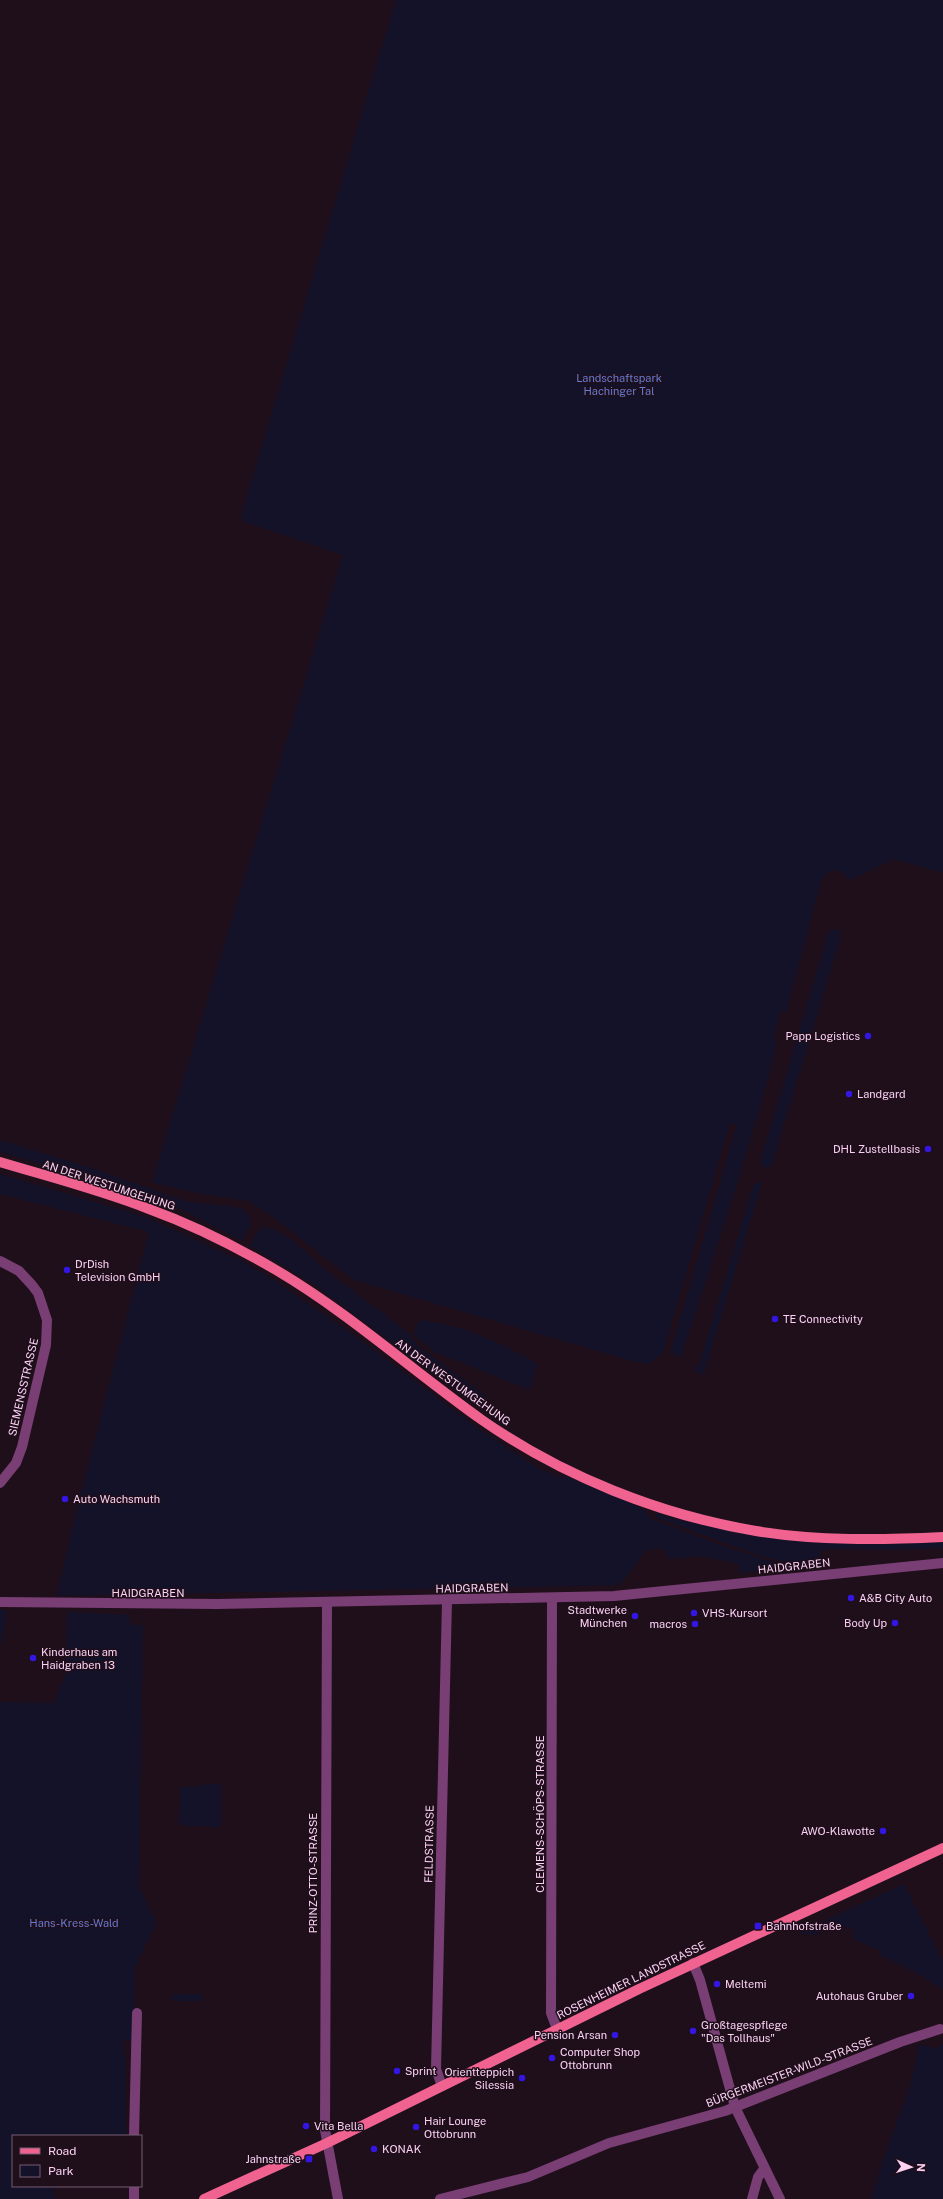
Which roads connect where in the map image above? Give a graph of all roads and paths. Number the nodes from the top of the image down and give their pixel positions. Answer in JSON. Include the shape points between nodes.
{"nodes":[{"id":1,"x":0,"y":1162,"type":"edge"},
{"id":2,"x":0,"y":1261,"type":"edge"},
{"id":3,"x":0,"y":1483,"type":"edge"},
{"id":4,"x":943,"y":1537,"type":"edge"},
{"id":5,"x":943,"y":1563,"type":"edge"},
{"id":6,"x":552,"y":1598,"type":"junction"},
{"id":7,"x":446,"y":1601,"type":"junction"},
{"id":8,"x":0,"y":1602,"type":"edge"},
{"id":9,"x":327,"y":1603,"type":"junction"},
{"id":10,"x":943,"y":1848,"type":"edge"},
{"id":11,"x":693,"y":1964,"type":"junction"},
{"id":12,"x":137,"y":2012,"type":"dead end"},
{"id":13,"x":557,"y":2029,"type":"junction"},
{"id":14,"x":940,"y":2029,"type":"dead end"},
{"id":15,"x":442,"y":2086,"type":"junction"},
{"id":16,"x":735,"y":2107,"type":"junction"},
{"id":17,"x":134,"y":2135,"type":"edge"},
{"id":18,"x":327,"y":2143,"type":"junction"},
{"id":19,"x":764,"y":2169,"type":"junction"},
{"id":20,"x":134,"y":2187,"type":"edge"},
{"id":21,"x":134,"y":2199,"type":"edge"},
{"id":22,"x":204,"y":2199,"type":"edge"},
{"id":23,"x":338,"y":2199,"type":"edge"},
{"id":24,"x":440,"y":2199,"type":"edge"},
{"id":25,"x":752,"y":2199,"type":"edge"},
{"id":26,"x":780,"y":2199,"type":"edge"}],
"edges":[{"from":1,"to":4,"type":"main road","name":"AN DER WESTUMGEHUNG","via":[[148,1208],[238,1249],[330,1306],[485,1422],[545,1457],[618,1492],[684,1514],[756,1531],[827,1538]]},
{"from":2,"to":3,"type":"street","name":"SIEMENSSTRASSE","via":[[19,1271],[38,1294],[45,1309],[48,1332],[22,1447],[16,1463]]},
{"from":5,"to":6,"type":"street","name":"HAIDGRABEN","via":[[672,1591]]},
{"from":6,"to":7,"type":"street","name":"HAIDGRABEN"},
{"from":6,"to":13,"type":"street","name":"CLEMENS-SCHÖPS-STRASSE","via":[[551,2013]]},
{"from":7,"to":9,"type":"street","name":"HAIDGRABEN"},
{"from":7,"to":15,"type":"street","name":"FELDSTRASSE","via":[[436,2069]]},
{"from":8,"to":9,"type":"street","name":"HAIDGRABEN","via":[[132,1605]]},
{"from":9,"to":18,"type":"street","name":"PRINZ-OTTO-STRASSE"},
{"from":10,"to":11,"type":"main road","name":"ROSENHEIMER LANDSTRASSE"},
{"from":11,"to":13,"type":"main road","name":"ROSENHEIMER LANDSTRASSE"},
{"from":11,"to":16,"type":"street","via":[[700,1980]]},
{"from":12,"to":17,"type":"street"},
{"from":13,"to":15,"type":"main road","name":"ROSENHEIMER LANDSTRASSE"},
{"from":14,"to":16,"type":"street","name":"BÜRGERMEISTER-WILD-STRASSE","via":[[900,2042]]},
{"from":15,"to":18,"type":"main road","name":"ROSENHEIMER LANDSTRASSE"},
{"from":16,"to":19,"type":"street"},
{"from":16,"to":24,"type":"street","name":"BÜRGERMEISTER-WILD-STRASSE","via":[[609,2143],[528,2177]]},
{"from":18,"to":22,"type":"main road","name":"ROSENHEIMER LANDSTRASSE"},
{"from":18,"to":23,"type":"street"},
{"from":19,"to":25,"type":"street","via":[[758,2177]]},
{"from":19,"to":26,"type":"street"},
{"from":20,"to":21,"type":"street"}]}
